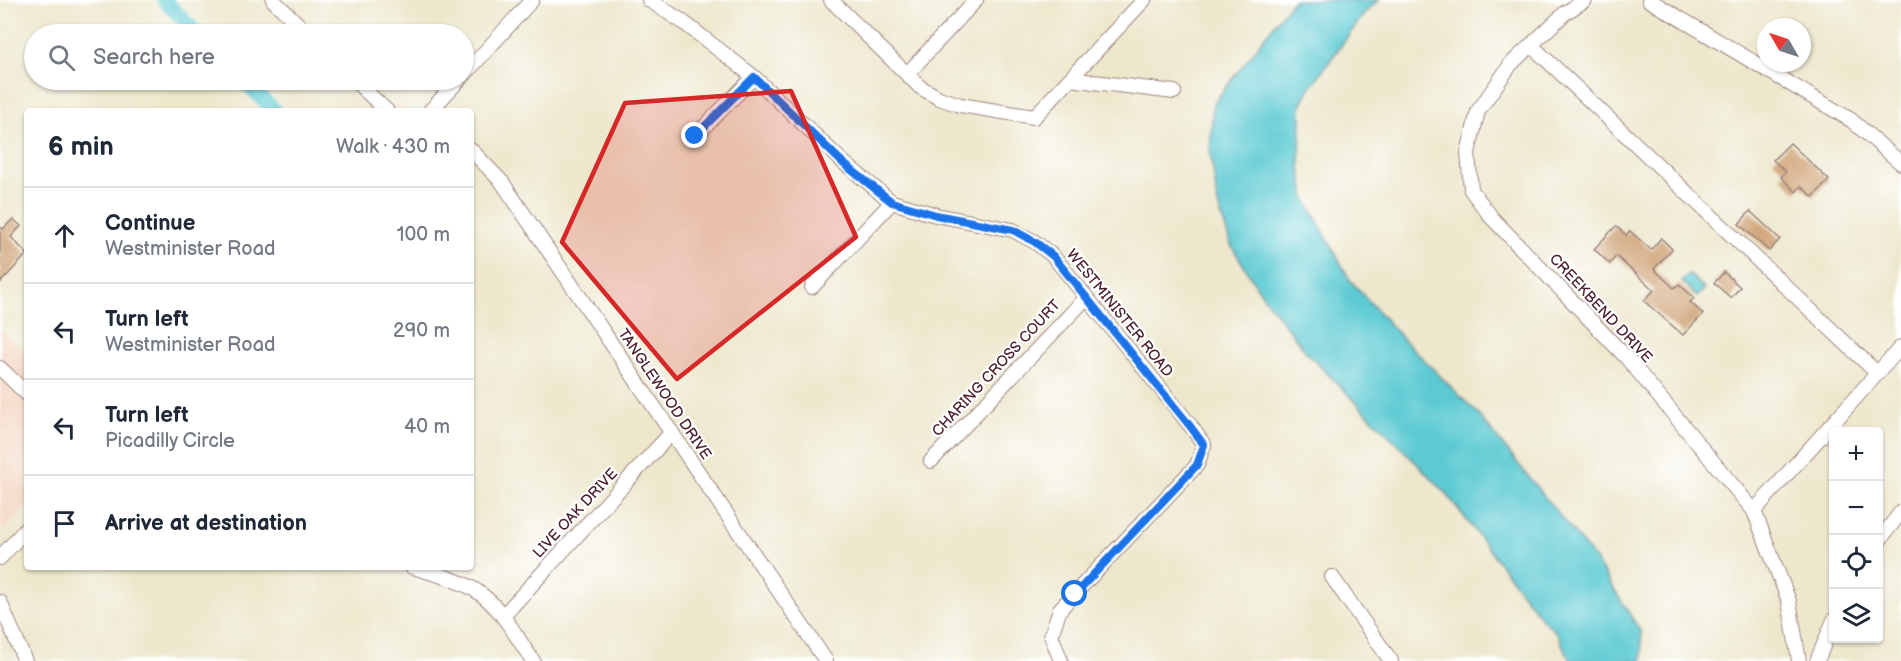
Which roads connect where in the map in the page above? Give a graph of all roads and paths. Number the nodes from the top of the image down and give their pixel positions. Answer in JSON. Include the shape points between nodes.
{"nodes":[{"id":1,"x":273,"y":0,"type":"edge"},
{"id":2,"x":532,"y":0,"type":"edge"},
{"id":3,"x":649,"y":0,"type":"edge"},
{"id":4,"x":831,"y":0,"type":"edge"},
{"id":5,"x":976,"y":0,"type":"edge"},
{"id":6,"x":1144,"y":0,"type":"edge"},
{"id":7,"x":1585,"y":0,"type":"edge"},
{"id":8,"x":1649,"y":0,"type":"edge"},
{"id":9,"x":298,"y":24,"type":"edge"},
{"id":10,"x":1531,"y":45,"type":"junction"},
{"id":11,"x":474,"y":64,"type":"edge"},
{"id":12,"x":907,"y":74,"type":"junction"},
{"id":13,"x":754,"y":77,"type":"junction"},
{"id":14,"x":1070,"y":79,"type":"junction"},
{"id":15,"x":365,"y":90,"type":"edge"},
{"id":16,"x":450,"y":90,"type":"edge"},
{"id":17,"x":1174,"y":92,"type":"dead end"},
{"id":18,"x":384,"y":108,"type":"edge"},
{"id":19,"x":434,"y":108,"type":"edge"},
{"id":20,"x":695,"y":136,"type":"dead end"},
{"id":21,"x":474,"y":153,"type":"edge"},
{"id":22,"x":1901,"y":163,"type":"edge"},
{"id":23,"x":892,"y":202,"type":"junction"},
{"id":24,"x":812,"y":287,"type":"dead end"},
{"id":25,"x":1086,"y":298,"type":"junction"},
{"id":26,"x":1901,"y":347,"type":"edge"},
{"id":27,"x":0,"y":368,"type":"edge"},
{"id":28,"x":1877,"y":373,"type":"junction"},
{"id":29,"x":24,"y":391,"type":"edge"},
{"id":30,"x":672,"y":432,"type":"junction"},
{"id":31,"x":931,"y":461,"type":"dead end"},
{"id":32,"x":1754,"y":511,"type":"junction"},
{"id":33,"x":1901,"y":512,"type":"edge"},
{"id":34,"x":24,"y":531,"type":"edge"},
{"id":35,"x":1883,"y":535,"type":"edge"},
{"id":36,"x":0,"y":558,"type":"edge"},
{"id":37,"x":423,"y":570,"type":"edge"},
{"id":38,"x":1332,"y":577,"type":"dead end"},
{"id":39,"x":0,"y":602,"type":"edge"},
{"id":40,"x":502,"y":616,"type":"junction"},
{"id":41,"x":1829,"y":630,"type":"edge"},
{"id":42,"x":25,"y":661,"type":"edge"},
{"id":43,"x":533,"y":661,"type":"edge"},
{"id":44,"x":826,"y":661,"type":"edge"},
{"id":45,"x":1061,"y":661,"type":"edge"},
{"id":46,"x":1390,"y":661,"type":"edge"},
{"id":47,"x":1799,"y":661,"type":"edge"},
{"id":48,"x":1817,"y":661,"type":"edge"}],
"edges":[{"from":1,"to":9,"type":"street"},
{"from":2,"to":11,"type":"street"},
{"from":3,"to":13,"type":"street","name":"WESTMINISTER ROAD"},
{"from":4,"to":12,"type":"street"},
{"from":5,"to":12,"type":"street"},
{"from":6,"to":14,"type":"street"},
{"from":7,"to":10,"type":"street","name":"CREEKBEND DRIVE"},
{"from":8,"to":22,"type":"street","via":[[1851,120]]},
{"from":10,"to":28,"type":"street"},
{"from":10,"to":32,"type":"street","name":"CREEKBEND DRIVE","via":[[1511,64],[1479,111],[1468,153],[1472,190],[1492,218],[1626,357]]},
{"from":12,"to":14,"type":"street","via":[[920,87],[949,102],[1035,117]]},
{"from":13,"to":20,"type":"street"},
{"from":13,"to":23,"type":"street","name":"WESTMINISTER ROAD","via":[[844,164]]},
{"from":14,"to":17,"type":"street"},
{"from":15,"to":18,"type":"street"},
{"from":16,"to":19,"type":"street"},
{"from":21,"to":30,"type":"street","name":"TANGLEWOOD DRIVE","via":[[502,182]]},
{"from":23,"to":24,"type":"street"},
{"from":23,"to":25,"type":"street","name":"WESTMINISTER ROAD","via":[[1013,230],[1053,256]]},
{"from":25,"to":31,"type":"street","name":"CHARING CROSS COURT"},
{"from":25,"to":45,"type":"street","name":"WESTMINISTER ROAD","via":[[1204,445],[1197,465],[1060,609],[1051,634]]},
{"from":26,"to":28,"type":"street"},
{"from":27,"to":29,"type":"street"},
{"from":28,"to":32,"type":"street"},
{"from":30,"to":40,"type":"street","name":"LIVE OAK DRIVE"},
{"from":30,"to":44,"type":"street","name":"TANGLEWOOD DRIVE"},
{"from":32,"to":47,"type":"street","name":"CREEKBEND DRIVE","via":[[1789,602]]},
{"from":33,"to":35,"type":"street"},
{"from":34,"to":36,"type":"street"},
{"from":37,"to":40,"type":"street","via":[[477,591]]},
{"from":38,"to":46,"type":"street"},
{"from":39,"to":42,"type":"street"},
{"from":40,"to":43,"type":"street"},
{"from":41,"to":48,"type":"street"}]}
